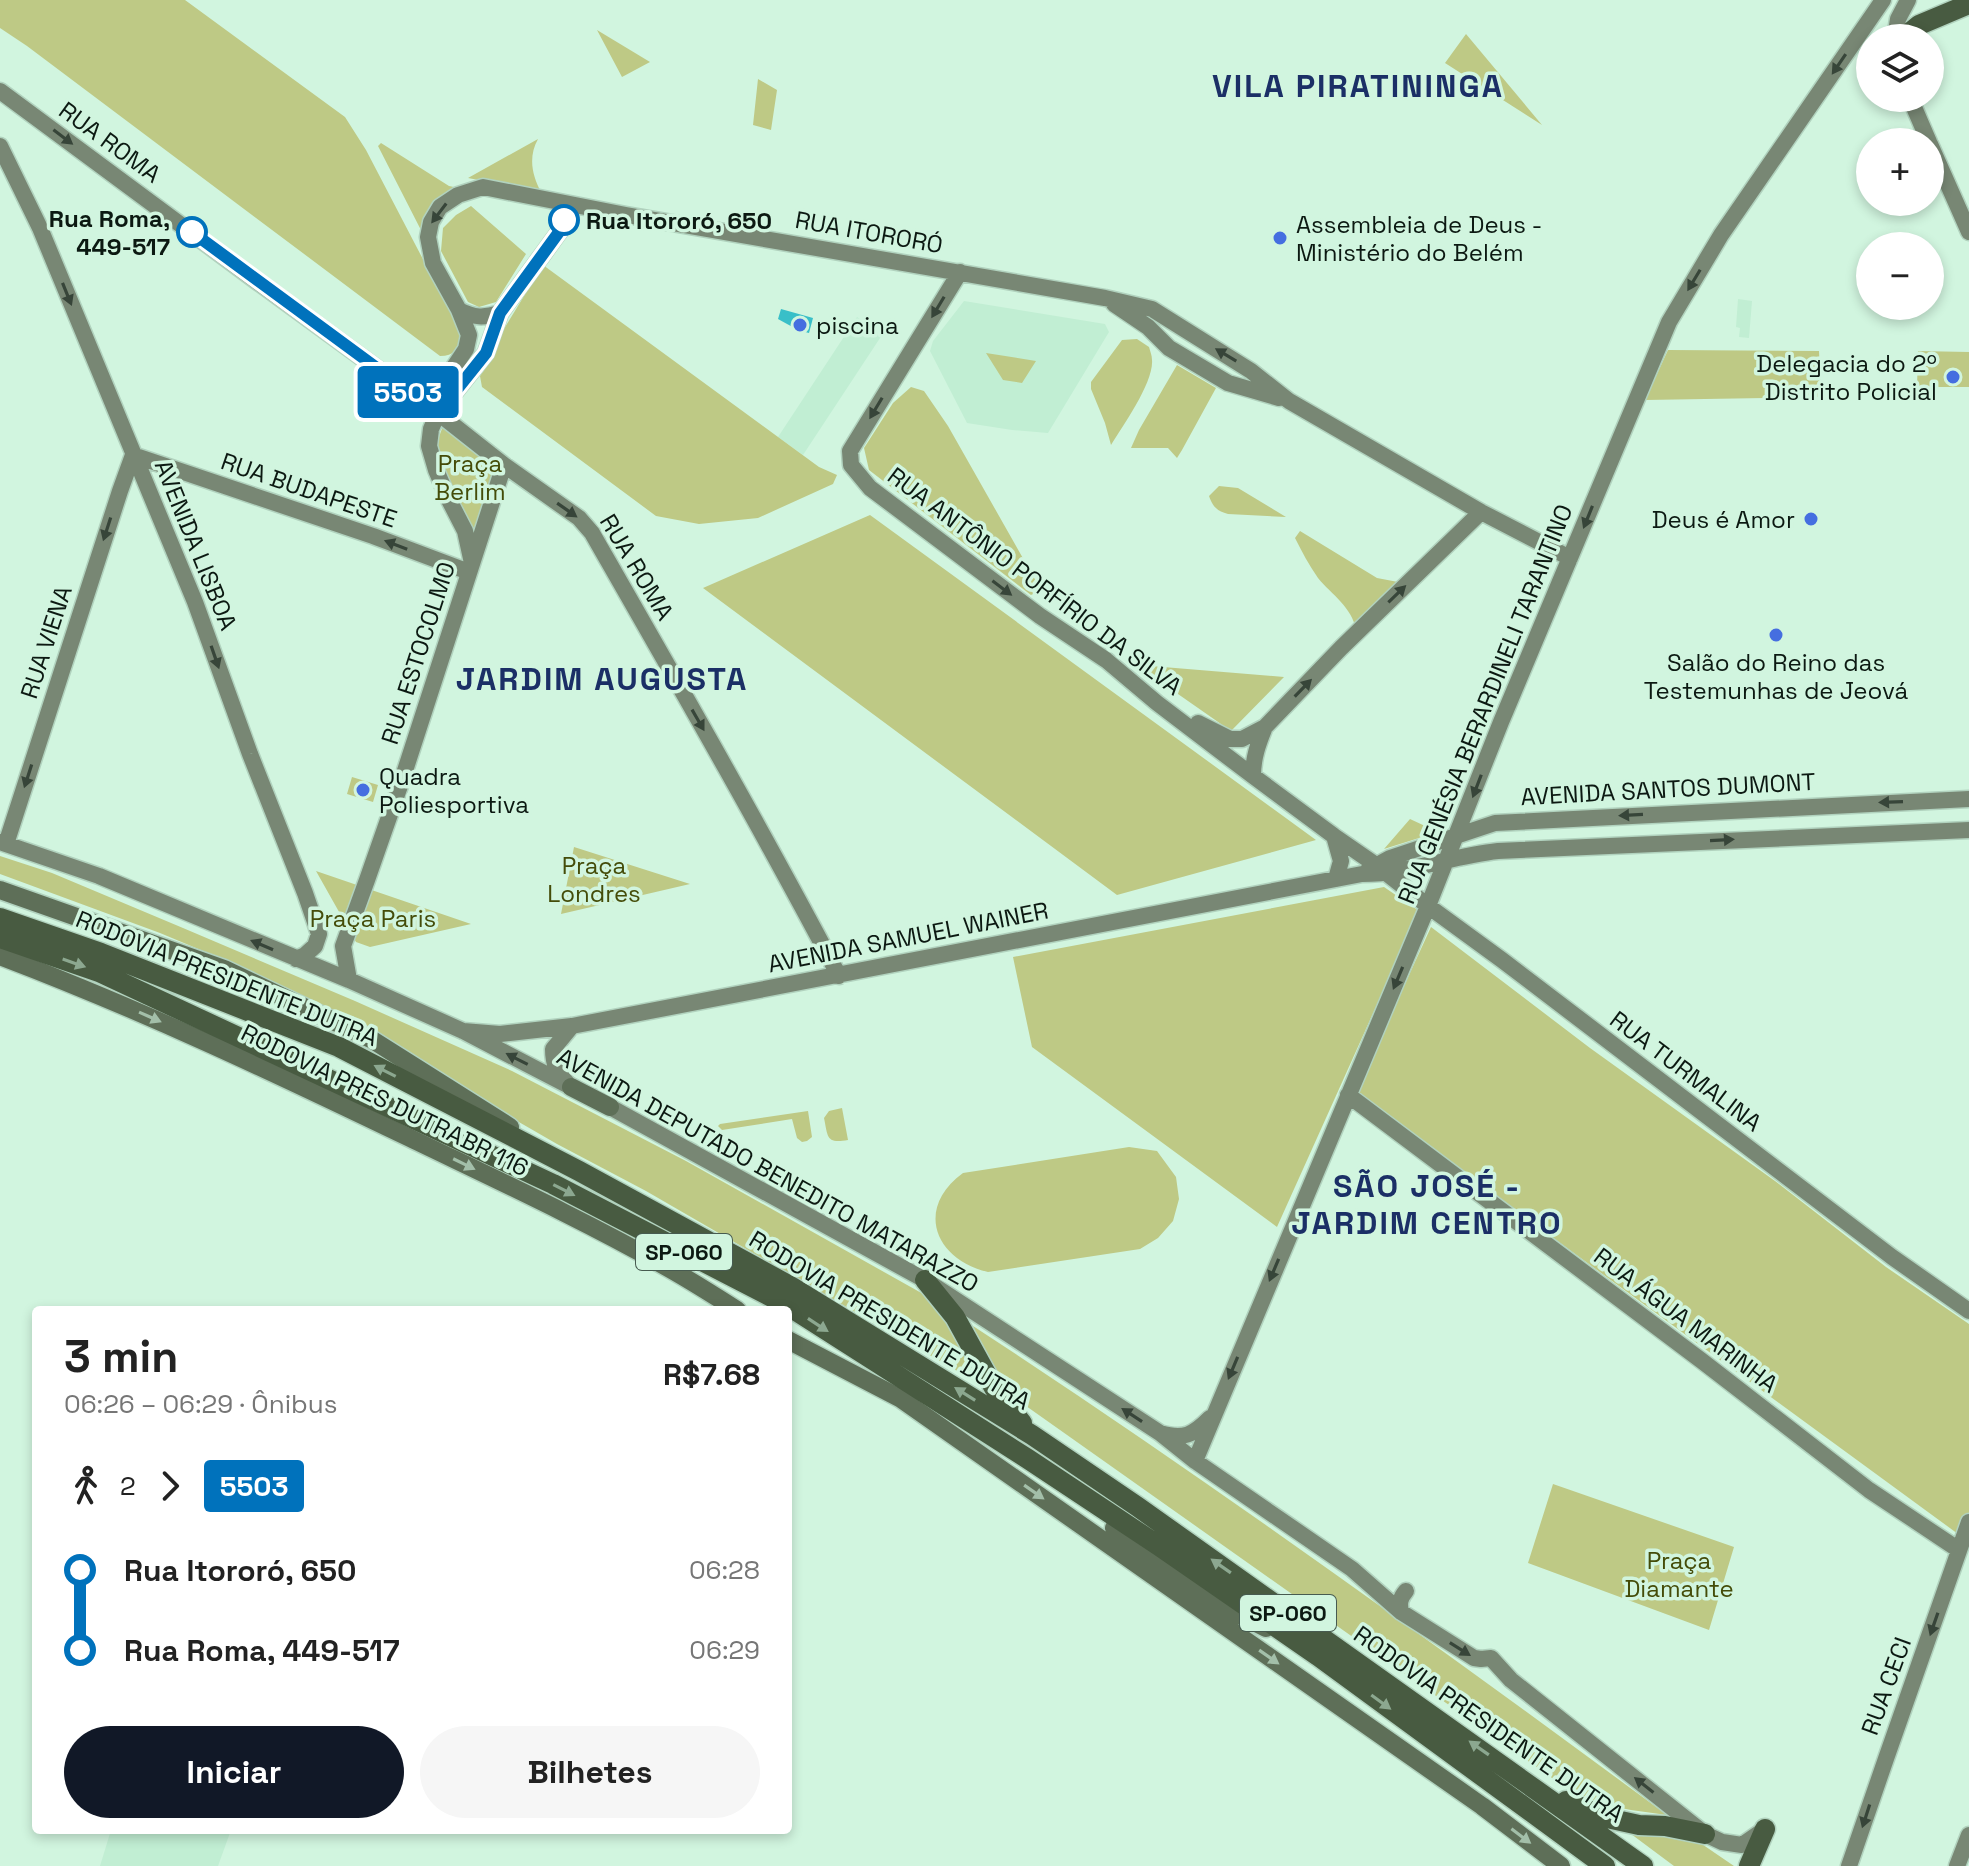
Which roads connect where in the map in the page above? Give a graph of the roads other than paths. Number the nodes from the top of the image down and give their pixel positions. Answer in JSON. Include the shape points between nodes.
{"nodes":[{"id":1,"x":1883,"y":0,"type":"edge"},
{"id":2,"x":1908,"y":0,"type":"edge"},
{"id":3,"x":1969,"y":4,"type":"edge"},
{"id":4,"x":1897,"y":24,"type":"edge"},
{"id":5,"x":1921,"y":24,"type":"edge"},
{"id":6,"x":0,"y":91,"type":"edge"},
{"id":7,"x":0,"y":146,"type":"edge"},
{"id":8,"x":1944,"y":175,"type":"edge"},
{"id":9,"x":564,"y":203,"type":"junction"},
{"id":10,"x":1969,"y":232,"type":"edge"},
{"id":11,"x":960,"y":272,"type":"junction"},
{"id":12,"x":1105,"y":298,"type":"junction"},
{"id":13,"x":459,"y":310,"type":"junction"},
{"id":14,"x":500,"y":313,"type":"junction"},
{"id":15,"x":1289,"y":401,"type":"junction"},
{"id":16,"x":433,"y":410,"type":"junction"},
{"id":17,"x":133,"y":455,"type":"junction"},
{"id":18,"x":504,"y":465,"type":"junction"},
{"id":19,"x":1481,"y":512,"type":"junction"},
{"id":20,"x":1570,"y":558,"type":"junction"},
{"id":21,"x":471,"y":569,"type":"junction"},
{"id":22,"x":1157,"y":703,"type":"junction"},
{"id":23,"x":1265,"y":727,"type":"junction"},
{"id":24,"x":1253,"y":776,"type":"junction"},
{"id":25,"x":1969,"y":799,"type":"edge"},
{"id":26,"x":1803,"y":806,"type":"junction"},
{"id":27,"x":1969,"y":830,"type":"edge"},
{"id":28,"x":1458,"y":834,"type":"junction"},
{"id":29,"x":1334,"y":836,"type":"junction"},
{"id":30,"x":1801,"y":836,"type":"junction"},
{"id":31,"x":3,"y":843,"type":"edge"},
{"id":32,"x":1477,"y":853,"type":"junction"},
{"id":33,"x":1446,"y":860,"type":"junction"},
{"id":34,"x":1375,"y":871,"type":"junction"},
{"id":35,"x":1336,"y":879,"type":"junction"},
{"id":36,"x":0,"y":890,"type":"edge"},
{"id":37,"x":1428,"y":906,"type":"junction"},
{"id":38,"x":0,"y":918,"type":"edge"},
{"id":39,"x":0,"y":938,"type":"edge"},
{"id":40,"x":343,"y":946,"type":"junction"},
{"id":41,"x":0,"y":956,"type":"edge"},
{"id":42,"x":303,"y":962,"type":"junction"},
{"id":43,"x":839,"y":976,"type":"junction"},
{"id":44,"x":349,"y":980,"type":"junction"},
{"id":45,"x":572,"y":1026,"type":"junction"},
{"id":46,"x":463,"y":1031,"type":"junction"},
{"id":47,"x":571,"y":1087,"type":"junction"},
{"id":48,"x":1348,"y":1095,"type":"junction"},
{"id":49,"x":610,"y":1107,"type":"joint"},
{"id":50,"x":579,"y":1171,"type":"junction"},
{"id":51,"x":925,"y":1280,"type":"junction"},
{"id":52,"x":730,"y":1306,"type":"edge"},
{"id":53,"x":789,"y":1306,"type":"edge"},
{"id":54,"x":792,"y":1308,"type":"edge"},
{"id":55,"x":1969,"y":1311,"type":"edge"},
{"id":56,"x":792,"y":1342,"type":"edge"},
{"id":57,"x":901,"y":1399,"type":"junction"},
{"id":58,"x":1214,"y":1414,"type":"junction"},
{"id":59,"x":1160,"y":1433,"type":"junction"},
{"id":60,"x":1032,"y":1435,"type":"junction"},
{"id":61,"x":1195,"y":1461,"type":"junction"},
{"id":62,"x":1969,"y":1522,"type":"edge"},
{"id":63,"x":1959,"y":1550,"type":"junction"},
{"id":64,"x":1406,"y":1591,"type":"dead end"},
{"id":65,"x":1401,"y":1612,"type":"junction"},
{"id":66,"x":1318,"y":1656,"type":"junction"},
{"id":67,"x":1543,"y":1793,"type":"junction"},
{"id":68,"x":1765,"y":1829,"type":"joint"},
{"id":69,"x":1969,"y":1835,"type":"edge"},
{"id":70,"x":1713,"y":1838,"type":"junction"},
{"id":71,"x":1561,"y":1866,"type":"edge"},
{"id":72,"x":1605,"y":1866,"type":"edge"},
{"id":73,"x":1643,"y":1866,"type":"edge"},
{"id":74,"x":1749,"y":1866,"type":"edge"},
{"id":75,"x":1849,"y":1866,"type":"edge"},
{"id":76,"x":1957,"y":1866,"type":"edge"}],
"edges":[{"from":1,"to":20,"type":"main road","name":"RUA GENÉSIA BERARDINELI TARANTINO","one_way":true,"via":[[1721,235],[1669,322]]},
{"from":2,"to":4,"type":"main road"},
{"from":3,"to":5,"type":"highway"},
{"from":6,"to":16,"type":"main road","name":"RUA ROMA","one_way":true},
{"from":7,"to":17,"type":"main road","name":"AVENIDA LISBOA","one_way":true,"via":[[40,228]]},
{"from":8,"to":10,"type":"main road"},
{"from":9,"to":11,"type":"main road","name":"RUA ITORORÓ"},
{"from":9,"to":13,"type":"main road","name":"RUA ITORORÓ","one_way":true,"via":[[483,187],[440,207],[428,237],[433,263]]},
{"from":9,"to":14,"type":"main road","via":[[559,232]]},
{"from":11,"to":12,"type":"main road","name":"RUA ITORORÓ"},
{"from":11,"to":22,"type":"main road","name":"RUA ANTÔNIO PORFÍRIO DA SILVA","one_way":true,"via":[[850,451],[851,465],[870,488]]},
{"from":15,"to":12,"type":"main road","name":"RUA ITORORÓ","one_way":true,"via":[[1152,309]]},
{"from":12,"to":15,"type":"main road","name":"RUA ITORORÓ","via":[[1169,348],[1228,383]]},
{"from":13,"to":14,"type":"main road","via":[[472,317]]},
{"from":13,"to":16,"type":"main road","via":[[469,335],[466,349]]},
{"from":14,"to":16,"type":"main road","via":[[486,353]]},
{"from":15,"to":19,"type":"main road","name":"RUA ITORORÓ"},
{"from":16,"to":18,"type":"main road","name":"RUA ROMA"},
{"from":16,"to":21,"type":"main road","via":[[429,446],[465,531]]},
{"from":21,"to":17,"type":"main road","name":"RUA BUDAPESTE","one_way":true},
{"from":17,"to":31,"type":"main road","name":"RUA VIENA","one_way":true},
{"from":17,"to":42,"type":"main road","name":"AVENIDA LISBOA","one_way":true,"via":[[195,602],[319,934]]},
{"from":18,"to":21,"type":"main road","name":"RUA ESTOCOLMO"},
{"from":18,"to":43,"type":"main road","name":"RUA ROMA","one_way":true,"via":[[592,533]]},
{"from":19,"to":20,"type":"main road","name":"RUA ITORORÓ"},
{"from":23,"to":19,"type":"main road","one_way":true},
{"from":20,"to":28,"type":"main road","name":"RUA GENÉSIA BERARDINELI TARANTINO","one_way":true},
{"from":21,"to":40,"type":"main road","name":"RUA ESTOCOLMO"},
{"from":22,"to":23,"type":"main road","via":[[1230,739]]},
{"from":22,"to":24,"type":"main road","name":"RUA ANTÔNIO PORFÍRIO DA SILVA"},
{"from":23,"to":24,"type":"main road","via":[[1253,759]]},
{"from":24,"to":29,"type":"main road","name":"RUA ANTÔNIO PORFÍRIO DA SILVA"},
{"from":25,"to":26,"type":"main road","name":"AVENIDA SANTOS DUMONT","one_way":true},
{"from":26,"to":28,"type":"main road","name":"AVENIDA SANTOS DUMONT","one_way":true,"via":[[1495,823]]},
{"from":26,"to":30,"type":"main road","via":[[1796,821]]},
{"from":27,"to":30,"type":"main road"},
{"from":28,"to":32,"type":"main road"},
{"from":28,"to":33,"type":"main road","name":"RUA GENÉSIA BERARDINELI TARANTINO"},
{"from":28,"to":34,"type":"main road","name":"AVENIDA SANTOS DUMONT"},
{"from":29,"to":34,"type":"main road","name":"RUA ANTÔNIO PORFÍRIO DA SILVA"},
{"from":29,"to":35,"type":"main road","via":[[1341,861]]},
{"from":32,"to":30,"type":"main road","one_way":true},
{"from":42,"to":31,"type":"main road","name":"AVENIDA DEPUTADO BENEDITO MATARAZZO","one_way":true,"via":[[99,876]]},
{"from":32,"to":33,"type":"main road"},
{"from":33,"to":34,"type":"main road"},
{"from":33,"to":37,"type":"main road","name":"RUA GENÉSIA BERARDINELI TARANTINO"},
{"from":34,"to":35,"type":"main road","name":"AVENIDA SAMUEL WAINER"},
{"from":34,"to":37,"type":"main road","name":"RUA TURMALINA"},
{"from":35,"to":43,"type":"main road","name":"AVENIDA SAMUEL WAINER"},
{"from":36,"to":50,"type":"main road","via":[[224,969],[371,1039]]},
{"from":37,"to":48,"type":"main road","name":"RUA GENÉSIA BERARDINELI TARANTINO","one_way":true},
{"from":37,"to":55,"type":"main road","name":"RUA TURMALINA"},
{"from":50,"to":38,"type":"highway","name":"RODOVIA PRESIDENTE DUTRA","number":"SP-060","one_way":true,"via":[[339,1047]]},
{"from":39,"to":53,"type":"highway","name":"RODOVIA PRESIDENTE DUTRA","number":"SP-060","one_way":true,"via":[[142,991],[553,1184]]},
{"from":40,"to":42,"type":"main road"},
{"from":40,"to":44,"type":"main road","name":"RUA ESTOCOLMO"},
{"from":41,"to":52,"type":"main road","name":"RODOVIA PRES DUTRABR 116","one_way":true,"via":[[215,1045],[394,1130],[539,1200]]},
{"from":42,"to":44,"type":"main road","name":"AVENIDA DEPUTADO BENEDITO MATARAZZO"},
{"from":43,"to":45,"type":"main road","name":"AVENIDA SAMUEL WAINER"},
{"from":44,"to":46,"type":"main road","name":"AVENIDA DEPUTADO BENEDITO MATARAZZO"},
{"from":45,"to":46,"type":"main road","name":"AVENIDA SAMUEL WAINER","via":[[500,1034]]},
{"from":45,"to":47,"type":"main road","via":[[553,1049],[558,1073]]},
{"from":47,"to":46,"type":"main road","name":"AVENIDA DEPUTADO BENEDITO MATARAZZO","one_way":true},
{"from":47,"to":49,"type":"main road","name":"AVENIDA DEPUTADO BENEDITO MATARAZZO"},
{"from":48,"to":58,"type":"main road","name":"RUA GENÉSIA BERARDINELI TARANTINO","one_way":true},
{"from":48,"to":63,"type":"main road","name":"RUA ÁGUA MARINHA","via":[[1869,1490]]},
{"from":49,"to":51,"type":"main road","name":"AVENIDA DEPUTADO BENEDITO MATARAZZO"},
{"from":60,"to":50,"type":"highway","name":"RODOVIA PRESIDENTE DUTRA","number":"SP-060","one_way":true,"via":[[792,1287]]},
{"from":59,"to":51,"type":"main road","name":"AVENIDA DEPUTADO BENEDITO MATARAZZO","one_way":true},
{"from":51,"to":60,"type":"highway","via":[[955,1317],[994,1388]]},
{"from":54,"to":66,"type":"highway","name":"RODOVIA PRESIDENTE DUTRA","number":"SP-060","one_way":true,"via":[[1159,1546]]},
{"from":56,"to":57,"type":"main road"},
{"from":57,"to":66,"type":"main road","via":[[1026,1467],[1242,1616]]},
{"from":57,"to":71,"type":"main road","one_way":true},
{"from":58,"to":59,"type":"main road","via":[[1187,1435]]},
{"from":58,"to":61,"type":"main road","name":"RUA GENÉSIA BERARDINELI TARANTINO"},
{"from":59,"to":61,"type":"main road","name":"AVENIDA DEPUTADO BENEDITO MATARAZZO"},
{"from":67,"to":60,"type":"highway","name":"RODOVIA PRESIDENTE DUTRA","number":"SP-060","one_way":true},
{"from":61,"to":65,"type":"main road","name":"AVENIDA DEPUTADO BENEDITO MATARAZZO","via":[[1352,1569]]},
{"from":62,"to":63,"type":"main road","name":"RUA CECI"},
{"from":63,"to":75,"type":"main road","name":"RUA CECI","one_way":true},
{"from":64,"to":65,"type":"main road","via":[[1399,1603]]},
{"from":65,"to":70,"type":"main road","name":"AVENIDA DEPUTADO BENEDITO MATARAZZO","via":[[1474,1658],[1491,1658],[1511,1680]]},
{"from":66,"to":72,"type":"highway","name":"RODOVIA PRESIDENTE DUTRA","number":"SP-060","one_way":true},
{"from":67,"to":70,"type":"highway","via":[[1607,1818]]},
{"from":67,"to":73,"type":"highway","name":"RODOVIA PRESIDENTE DUTRA","number":"SP-060"},
{"from":68,"to":70,"type":"main road","via":[[1742,1845]]},
{"from":68,"to":74,"type":"highway"},
{"from":69,"to":76,"type":"main road"}]}
